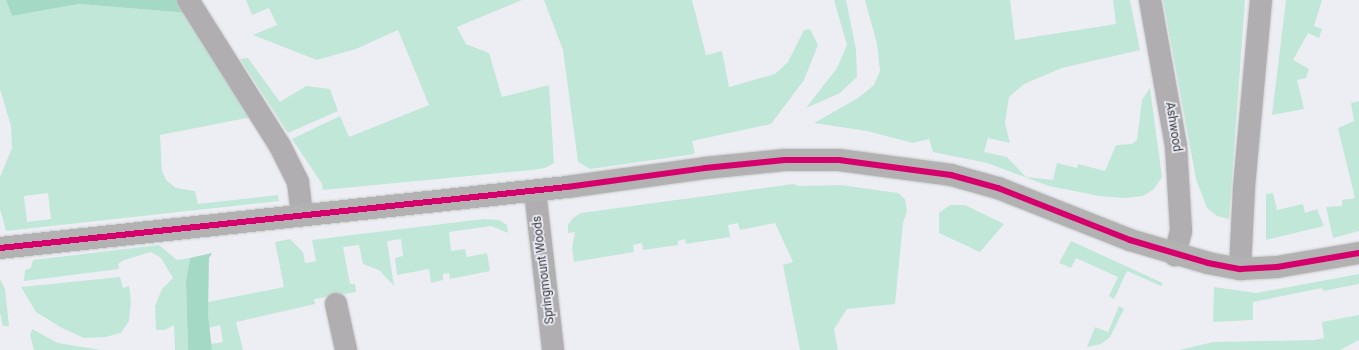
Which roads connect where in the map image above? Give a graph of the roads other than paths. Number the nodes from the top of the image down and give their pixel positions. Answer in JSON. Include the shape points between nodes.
{"nodes":[{"id":1,"x":188,"y":0,"type":"edge"},
{"id":2,"x":1150,"y":0,"type":"edge"},
{"id":3,"x":1261,"y":0,"type":"edge"},
{"id":4,"x":535,"y":191,"type":"junction"},
{"id":5,"x":302,"y":214,"type":"junction"},
{"id":6,"x":0,"y":248,"type":"edge"},
{"id":7,"x":1359,"y":253,"type":"edge"},
{"id":8,"x":1175,"y":255,"type":"junction"},
{"id":9,"x":1240,"y":268,"type":"junction"},
{"id":10,"x":336,"y":304,"type":"dead end"},
{"id":11,"x":346,"y":350,"type":"edge"},
{"id":12,"x":553,"y":350,"type":"edge"}],
"edges":[{"from":1,"to":5,"type":"street","via":[[280,146],[298,182]]},
{"from":2,"to":8,"type":"street","name":"Ashwood","via":[[1176,146],[1181,231]]},
{"from":3,"to":9,"type":"street","via":[[1244,187]]},
{"from":4,"to":5,"type":"main road"},
{"from":4,"to":8,"type":"main road","via":[[785,160],[868,163],[951,175],[998,188]]},
{"from":4,"to":12,"type":"street","name":"Springmount Woods"},
{"from":5,"to":6,"type":"main road"},
{"from":7,"to":9,"type":"main road","via":[[1277,267]]},
{"from":8,"to":9,"type":"main road"},
{"from":10,"to":11,"type":"street"}]}
